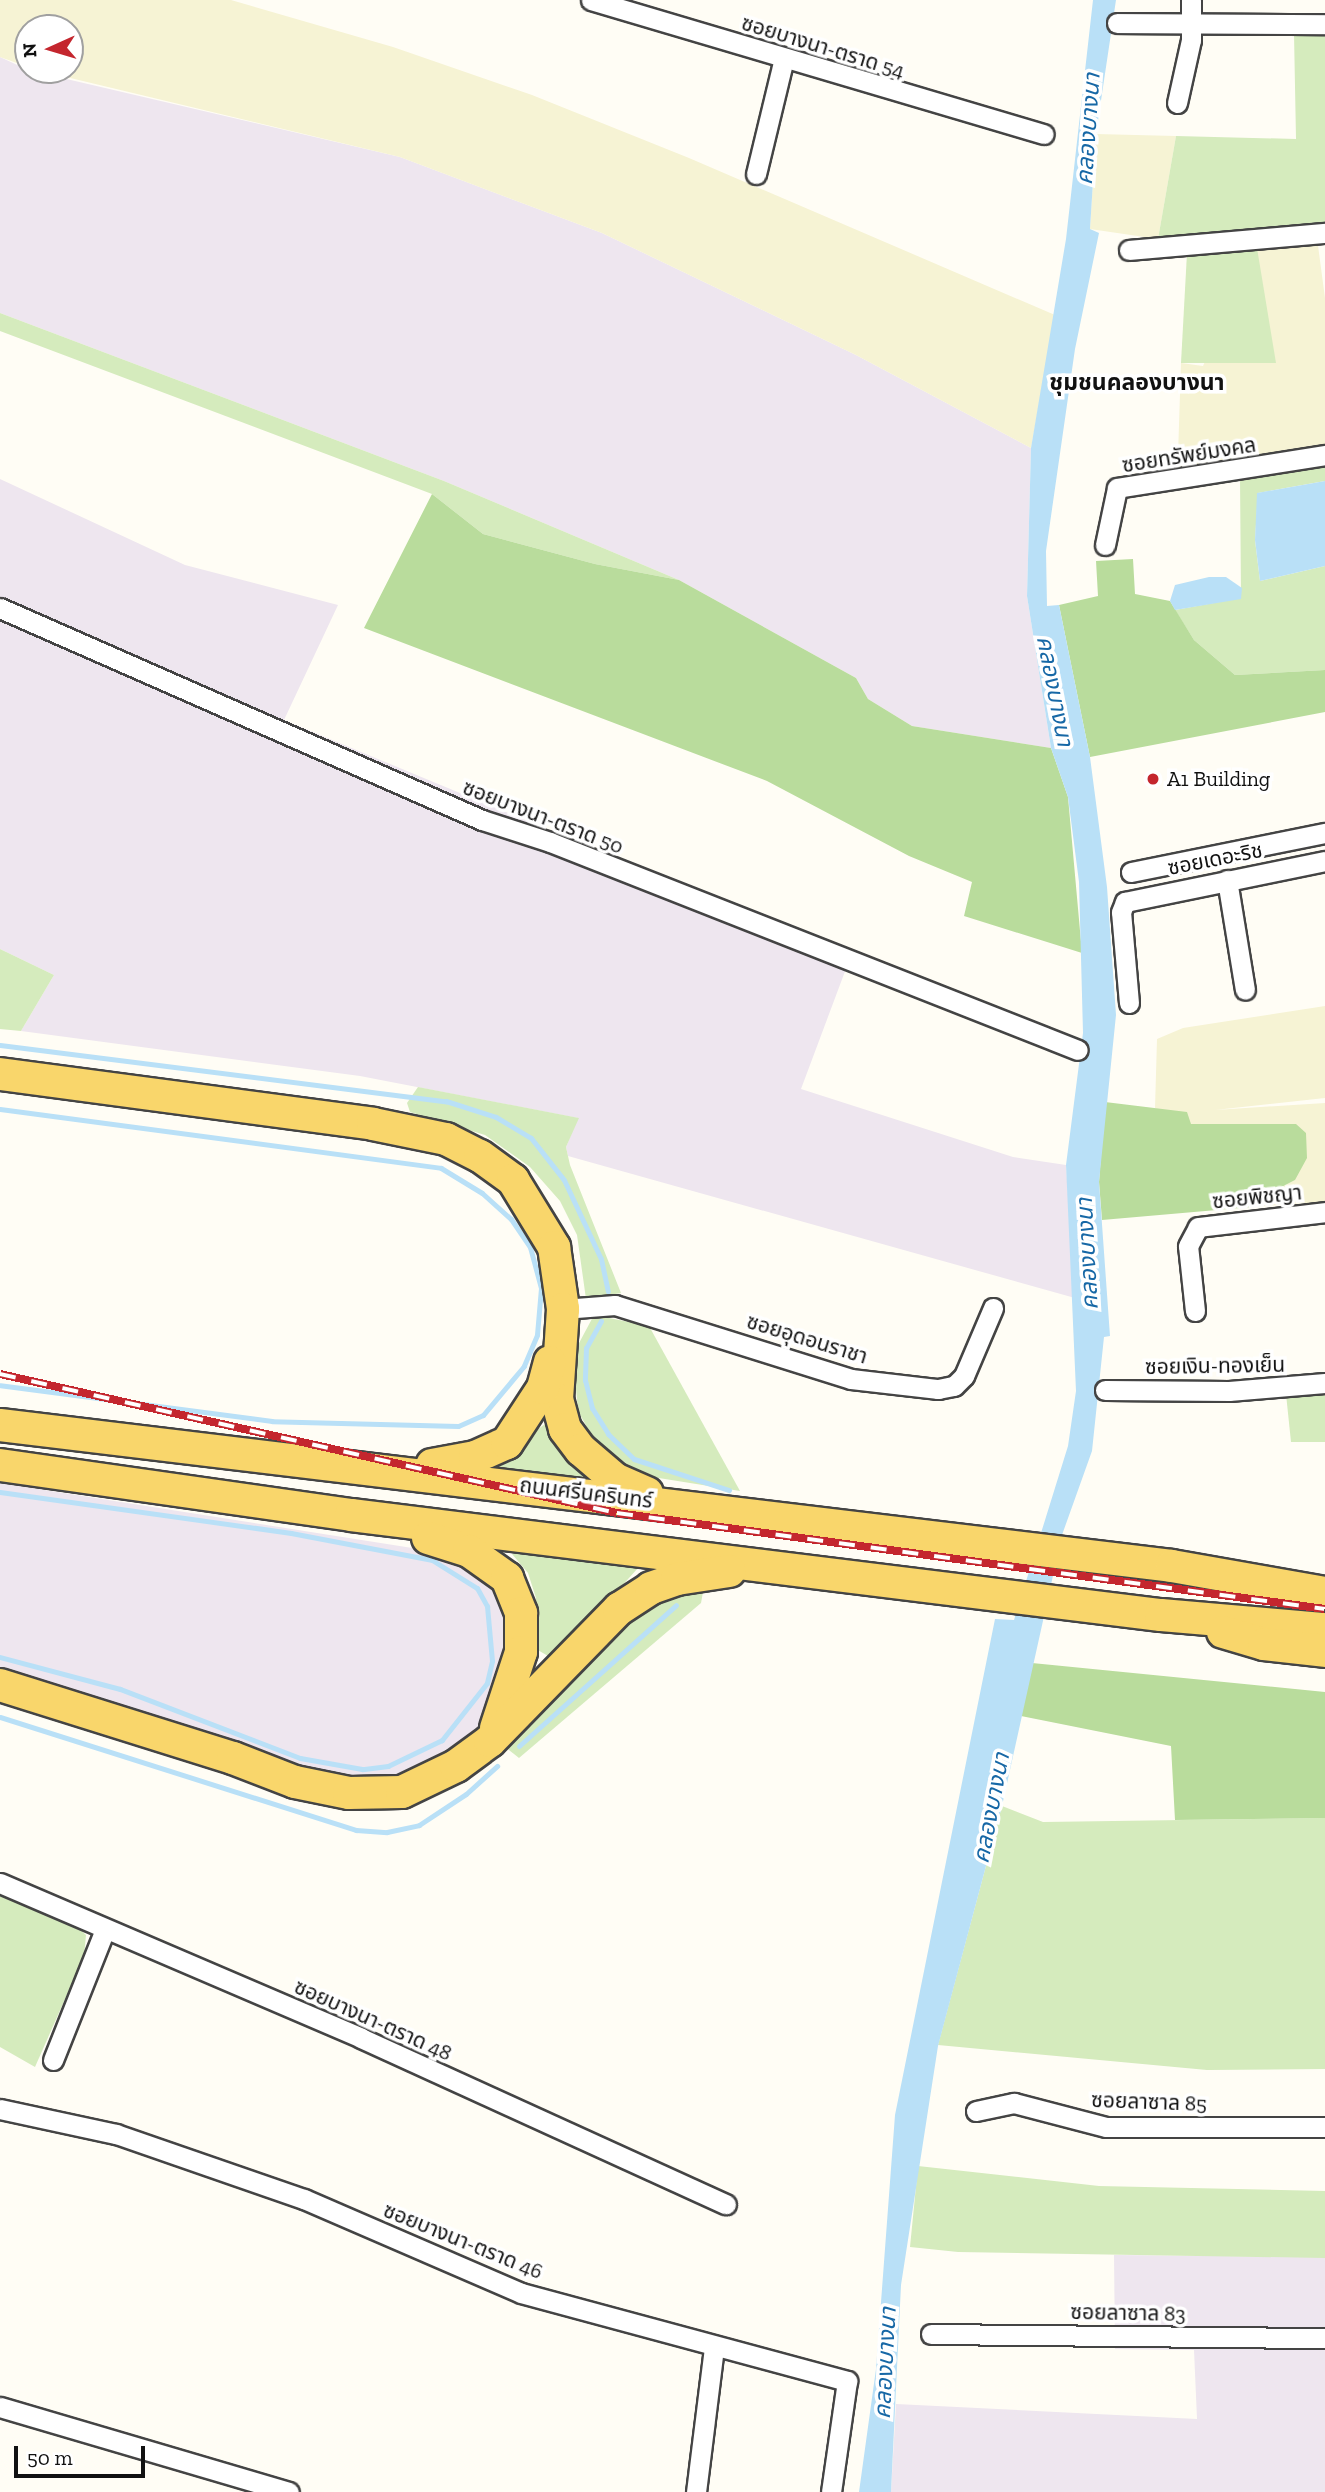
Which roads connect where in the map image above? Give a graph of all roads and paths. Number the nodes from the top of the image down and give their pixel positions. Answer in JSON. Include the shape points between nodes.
{"nodes":[{"id":1,"x":590,"y":0,"type":"edge"},
{"id":2,"x":1191,"y":0,"type":"edge"},
{"id":3,"x":1117,"y":23,"type":"dead end"},
{"id":4,"x":1191,"y":24,"type":"junction"},
{"id":5,"x":1325,"y":24,"type":"edge"},
{"id":6,"x":784,"y":58,"type":"junction"},
{"id":7,"x":1177,"y":103,"type":"dead end"},
{"id":8,"x":1044,"y":134,"type":"dead end"},
{"id":9,"x":756,"y":174,"type":"dead end"},
{"id":10,"x":1325,"y":233,"type":"edge"},
{"id":11,"x":1129,"y":250,"type":"dead end"},
{"id":12,"x":1325,"y":455,"type":"edge"},
{"id":13,"x":1105,"y":545,"type":"dead end"},
{"id":14,"x":0,"y":608,"type":"edge"},
{"id":15,"x":1325,"y":833,"type":"edge"},
{"id":16,"x":1325,"y":861,"type":"edge"},
{"id":17,"x":1131,"y":872,"type":"dead end"},
{"id":18,"x":1227,"y":880,"type":"junction"},
{"id":19,"x":1245,"y":990,"type":"dead end"},
{"id":20,"x":1129,"y":1003,"type":"dead end"},
{"id":21,"x":1078,"y":1050,"type":"dead end"},
{"id":22,"x":0,"y":1074,"type":"edge"},
{"id":23,"x":1325,"y":1212,"type":"edge"},
{"id":24,"x":993,"y":1308,"type":"dead end"},
{"id":25,"x":1195,"y":1311,"type":"dead end"},
{"id":26,"x":562,"y":1316,"type":"junction"},
{"id":27,"x":1325,"y":1383,"type":"edge"},
{"id":28,"x":1105,"y":1390,"type":"dead end"},
{"id":29,"x":0,"y":1424,"type":"edge"},
{"id":30,"x":0,"y":1465,"type":"edge"},
{"id":31,"x":380,"y":1469,"type":"junction"},
{"id":32,"x":671,"y":1503,"type":"junction"},
{"id":33,"x":351,"y":1515,"type":"junction"},
{"id":34,"x":766,"y":1565,"type":"junction"},
{"id":35,"x":1172,"y":1566,"type":"junction"},
{"id":36,"x":1325,"y":1575,"type":"edge"},
{"id":37,"x":1325,"y":1593,"type":"edge"},
{"id":38,"x":1161,"y":1615,"type":"junction"},
{"id":39,"x":1325,"y":1629,"type":"edge"},
{"id":40,"x":1325,"y":1651,"type":"edge"},
{"id":41,"x":0,"y":1685,"type":"edge"},
{"id":42,"x":494,"y":1736,"type":"junction"},
{"id":43,"x":0,"y":1883,"type":"edge"},
{"id":44,"x":105,"y":1929,"type":"junction"},
{"id":45,"x":53,"y":2060,"type":"dead end"},
{"id":46,"x":0,"y":2109,"type":"edge"},
{"id":47,"x":976,"y":2111,"type":"dead end"},
{"id":48,"x":1325,"y":2127,"type":"edge"},
{"id":49,"x":726,"y":2204,"type":"dead end"},
{"id":50,"x":931,"y":2334,"type":"dead end"},
{"id":51,"x":1325,"y":2338,"type":"edge"},
{"id":52,"x":714,"y":2347,"type":"junction"},
{"id":53,"x":0,"y":2407,"type":"edge"},
{"id":54,"x":289,"y":2492,"type":"edge"},
{"id":55,"x":696,"y":2492,"type":"edge"},
{"id":56,"x":831,"y":2492,"type":"edge"}],
"edges":[{"from":1,"to":6,"type":"street","name":"ซอยบางนา-ตราด 54"},
{"from":2,"to":4,"type":"street"},
{"from":3,"to":4,"type":"street"},
{"from":4,"to":5,"type":"street"},
{"from":4,"to":7,"type":"street"},
{"from":6,"to":8,"type":"street","name":"ซอยบางนา-ตราด 54"},
{"from":6,"to":9,"type":"street"},
{"from":10,"to":11,"type":"street"},
{"from":12,"to":13,"type":"street","name":"ซอยทรัพย์มงคล","via":[[1117,488]]},
{"from":14,"to":21,"type":"street","name":"ซอยบางนา-ตราด 50","via":[[482,820],[550,842],[862,969]]},
{"from":15,"to":17,"type":"street"},
{"from":16,"to":18,"type":"street","name":"ซอยเดอะริช"},
{"from":18,"to":19,"type":"street"},
{"from":18,"to":20,"type":"street","name":"ซอยเดอะริช","via":[[1134,898],[1121,912]]},
{"from":22,"to":26,"type":"main road","via":[[373,1124],[446,1139],[513,1180],[554,1247]]},
{"from":23,"to":25,"type":"street","name":"ซอยพิชญา","via":[[1198,1227],[1188,1246]]},
{"from":24,"to":26,"type":"street","name":"ซอยอุดอนราชา","via":[[964,1376],[954,1386],[938,1389],[851,1379],[615,1305]]},
{"from":26,"to":31,"type":"main road","via":[[543,1388],[507,1443],[450,1464]]},
{"from":26,"to":32,"type":"main road","via":[[557,1399],[565,1429],[615,1479]]},
{"from":27,"to":28,"type":"street","name":"ซอยเงิน-ทองเย็น","via":[[1229,1391]]},
{"from":29,"to":31,"type":"main road","name":"ถนนศรีนครินทร์"},
{"from":30,"to":33,"type":"main road"},
{"from":31,"to":32,"type":"main road","name":"ถนนศรีนครินทร์"},
{"from":32,"to":35,"type":"main road","name":"ถนนศรีนครินทร์"},
{"from":33,"to":34,"type":"main road"},
{"from":33,"to":42,"type":"main road","via":[[469,1551],[508,1578],[521,1613],[521,1652]]},
{"from":34,"to":38,"type":"main road"},
{"from":34,"to":42,"type":"main road","via":[[677,1579],[651,1588],[619,1609]]},
{"from":35,"to":36,"type":"main road","name":"ถนนศรีนครินทร์","via":[[1270,1568]]},
{"from":35,"to":37,"type":"main road","name":"ถนนศรีนครินทร์"},
{"from":38,"to":39,"type":"main road"},
{"from":38,"to":40,"type":"main road","via":[[1264,1644]]},
{"from":41,"to":42,"type":"main road","via":[[233,1758],[295,1783],[349,1793],[402,1792],[456,1766]]},
{"from":43,"to":44,"type":"street","name":"ซอยบางนา-ตราด 48"},
{"from":44,"to":45,"type":"street"},
{"from":44,"to":49,"type":"street","name":"ซอยบางนา-ตราด 48","via":[[361,2038]]},
{"from":46,"to":52,"type":"street","name":"ซอยบางนา-ตราด 46","via":[[128,2138],[304,2199],[521,2293]]},
{"from":47,"to":48,"type":"street","name":"ซอยลาซาล 85","via":[[1014,2103],[1106,2127]]},
{"from":50,"to":51,"type":"street","name":"ซอยลาซาล 83"},
{"from":52,"to":55,"type":"street"},
{"from":52,"to":56,"type":"street","name":"ซอยบางนา-ตราด 46","via":[[847,2381]]},
{"from":53,"to":54,"type":"street"}]}
